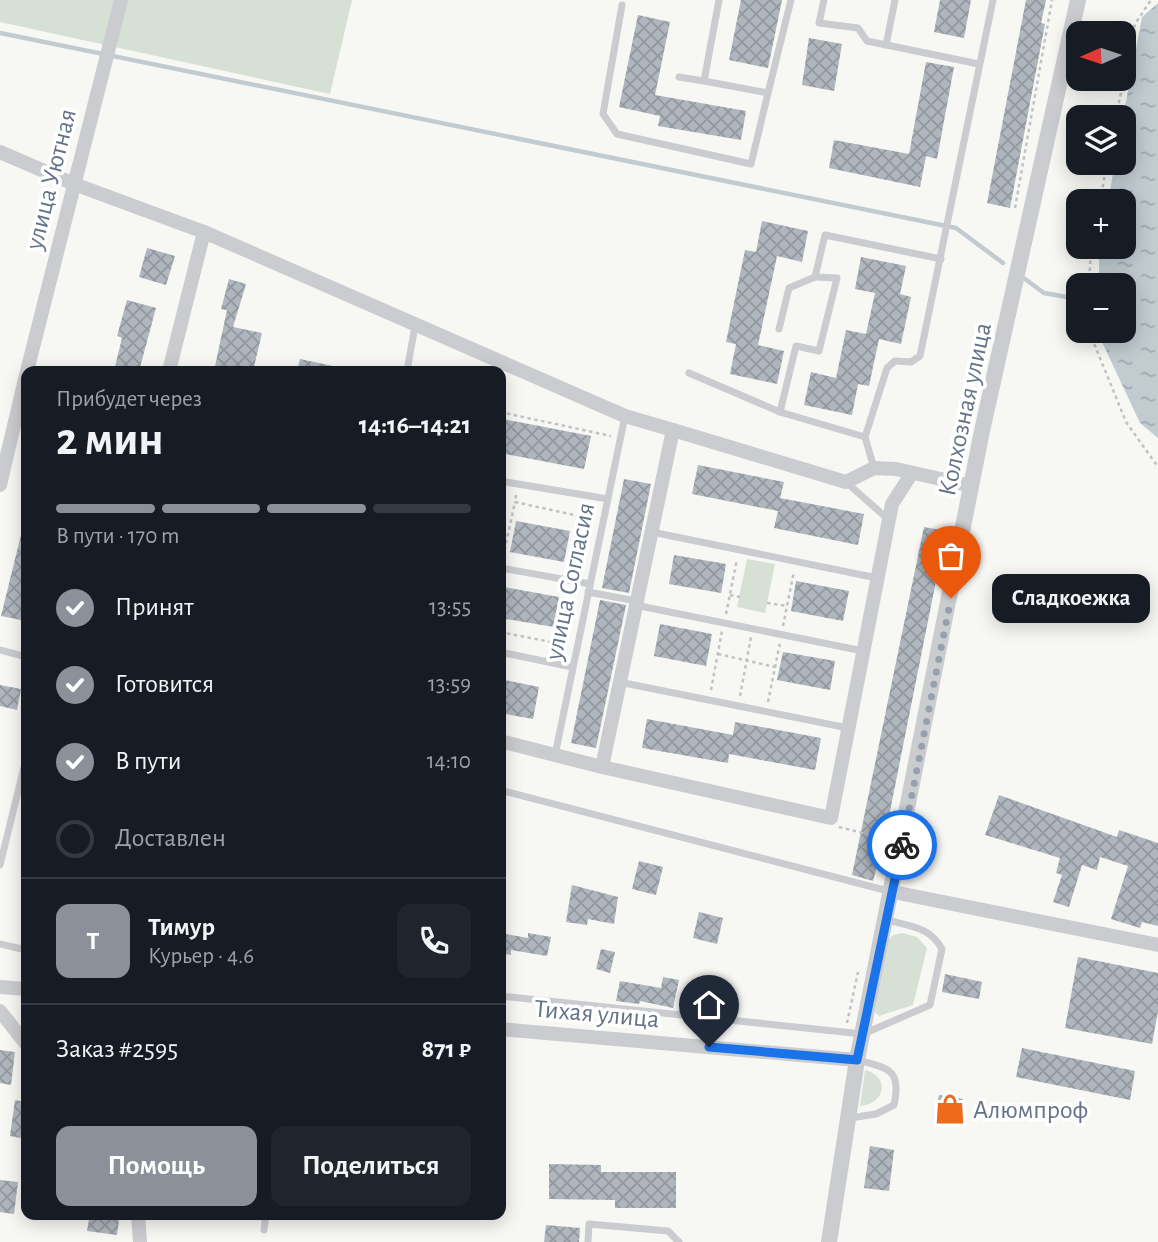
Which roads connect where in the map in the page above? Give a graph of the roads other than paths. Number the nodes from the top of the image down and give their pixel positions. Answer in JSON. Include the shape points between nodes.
{"nodes":[{"id":1,"x":121,"y":0,"type":"edge"},
{"id":2,"x":719,"y":0,"type":"edge"},
{"id":3,"x":791,"y":0,"type":"edge"},
{"id":4,"x":824,"y":0,"type":"edge"},
{"id":5,"x":895,"y":0,"type":"edge"},
{"id":6,"x":993,"y":0,"type":"edge"},
{"id":7,"x":1078,"y":0,"type":"edge"},
{"id":8,"x":622,"y":5,"type":"dead end"},
{"id":9,"x":886,"y":45,"type":"junction"},
{"id":10,"x":979,"y":64,"type":"junction"},
{"id":11,"x":679,"y":77,"type":"dead end"},
{"id":12,"x":704,"y":82,"type":"junction"},
{"id":13,"x":768,"y":93,"type":"junction"},
{"id":14,"x":0,"y":152,"type":"edge"},
{"id":15,"x":74,"y":184,"type":"junction"},
{"id":16,"x":204,"y":232,"type":"junction"},
{"id":17,"x":941,"y":259,"type":"junction"},
{"id":18,"x":816,"y":277,"type":"junction"},
{"id":19,"x":415,"y":326,"type":"junction"},
{"id":20,"x":779,"y":329,"type":"dead end"},
{"id":21,"x":29,"y":366,"type":"edge"},
{"id":22,"x":170,"y":366,"type":"edge"},
{"id":23,"x":408,"y":366,"type":"edge"},
{"id":24,"x":690,"y":373,"type":"dead end"},
{"id":25,"x":21,"y":398,"type":"edge"},
{"id":26,"x":780,"y":412,"type":"junction"},
{"id":27,"x":625,"y":416,"type":"junction"},
{"id":28,"x":673,"y":430,"type":"junction"},
{"id":29,"x":865,"y":437,"type":"junction"},
{"id":30,"x":874,"y":468,"type":"junction"},
{"id":31,"x":912,"y":473,"type":"junction"},
{"id":32,"x":506,"y":482,"type":"edge"},
{"id":33,"x":846,"y":482,"type":"junction"},
{"id":34,"x":0,"y":485,"type":"edge"},
{"id":35,"x":972,"y":486,"type":"junction"},
{"id":36,"x":608,"y":499,"type":"junction"},
{"id":37,"x":889,"y":520,"type":"junction"},
{"id":38,"x":650,"y":531,"type":"junction"},
{"id":39,"x":506,"y":569,"type":"edge"},
{"id":40,"x":878,"y":578,"type":"junction"},
{"id":41,"x":589,"y":588,"type":"junction"},
{"id":42,"x":635,"y":603,"type":"junction"},
{"id":43,"x":0,"y":650,"type":"edge"},
{"id":44,"x":863,"y":652,"type":"junction"},
{"id":45,"x":506,"y":653,"type":"edge"},
{"id":46,"x":21,"y":656,"type":"edge"},
{"id":47,"x":572,"y":667,"type":"junction"},
{"id":48,"x":620,"y":682,"type":"junction"},
{"id":49,"x":848,"y":729,"type":"junction"},
{"id":50,"x":506,"y":743,"type":"edge"},
{"id":51,"x":555,"y":755,"type":"junction"},
{"id":52,"x":601,"y":767,"type":"junction"},
{"id":53,"x":21,"y":779,"type":"edge"},
{"id":54,"x":506,"y":792,"type":"edge"},
{"id":55,"x":0,"y":865,"type":"edge"},
{"id":56,"x":893,"y":892,"type":"junction"},
{"id":57,"x":887,"y":920,"type":"junction"},
{"id":58,"x":0,"y":944,"type":"edge"},
{"id":59,"x":1158,"y":945,"type":"edge"},
{"id":60,"x":21,"y":949,"type":"edge"},
{"id":61,"x":0,"y":987,"type":"edge"},
{"id":62,"x":21,"y":989,"type":"edge"},
{"id":63,"x":506,"y":997,"type":"edge"},
{"id":64,"x":0,"y":1011,"type":"edge"},
{"id":65,"x":506,"y":1030,"type":"edge"},
{"id":66,"x":863,"y":1034,"type":"junction"},
{"id":67,"x":21,"y":1038,"type":"edge"},
{"id":68,"x":857,"y":1060,"type":"junction"},
{"id":69,"x":850,"y":1118,"type":"junction"},
{"id":70,"x":138,"y":1220,"type":"edge"},
{"id":71,"x":265,"y":1220,"type":"edge"},
{"id":72,"x":264,"y":1230,"type":"dead end"},
{"id":73,"x":140,"y":1242,"type":"edge"},
{"id":74,"x":588,"y":1242,"type":"edge"},
{"id":75,"x":679,"y":1242,"type":"edge"},
{"id":76,"x":829,"y":1242,"type":"edge"}],
"edges":[{"from":1,"to":15,"type":"street","name":"улица Уютная"},
{"from":2,"to":12,"type":"lane"},
{"from":3,"to":13,"type":"lane"},
{"from":4,"to":9,"type":"lane","via":[[820,23],[858,28],[867,41]]},
{"from":5,"to":9,"type":"lane"},
{"from":6,"to":10,"type":"lane"},
{"from":7,"to":35,"type":"street","name":"Колхозная улица"},
{"from":8,"to":13,"type":"lane","via":[[603,114],[617,134],[751,164]]},
{"from":9,"to":10,"type":"lane"},
{"from":10,"to":17,"type":"lane"},
{"from":11,"to":12,"type":"lane"},
{"from":12,"to":13,"type":"lane"},
{"from":14,"to":15,"type":"street"},
{"from":15,"to":16,"type":"street"},
{"from":15,"to":21,"type":"street","name":"улица Уютная"},
{"from":16,"to":19,"type":"street"},
{"from":16,"to":22,"type":"street"},
{"from":17,"to":18,"type":"lane","via":[[825,234]]},
{"from":17,"to":29,"type":"lane","via":[[920,356],[911,362],[895,361],[887,368]]},
{"from":18,"to":20,"type":"lane","via":[[789,288]]},
{"from":18,"to":26,"type":"lane","via":[[837,278],[819,351],[796,346]]},
{"from":19,"to":23,"type":"lane"},
{"from":19,"to":27,"type":"street"},
{"from":24,"to":26,"type":"lane"},
{"from":25,"to":34,"type":"street","name":"улица Уютная"},
{"from":26,"to":29,"type":"lane"},
{"from":27,"to":28,"type":"street"},
{"from":27,"to":36,"type":"lane","name":"улица Согласия"},
{"from":28,"to":33,"type":"street"},
{"from":28,"to":38,"type":"street"},
{"from":29,"to":30,"type":"lane"},
{"from":30,"to":31,"type":"street"},
{"from":30,"to":33,"type":"street"},
{"from":31,"to":35,"type":"street"},
{"from":31,"to":37,"type":"street","via":[[892,505]]},
{"from":32,"to":36,"type":"lane"},
{"from":33,"to":37,"type":"lane"},
{"from":35,"to":56,"type":"street","name":"Колхозная улица"},
{"from":36,"to":41,"type":"lane","name":"улица Согласия"},
{"from":37,"to":40,"type":"street"},
{"from":38,"to":40,"type":"lane"},
{"from":38,"to":42,"type":"street"},
{"from":39,"to":41,"type":"lane"},
{"from":40,"to":44,"type":"street"},
{"from":41,"to":42,"type":"lane"},
{"from":41,"to":47,"type":"lane","name":"улица Согласия"},
{"from":42,"to":44,"type":"lane"},
{"from":42,"to":48,"type":"street"},
{"from":43,"to":46,"type":"lane"},
{"from":44,"to":49,"type":"street"},
{"from":45,"to":47,"type":"lane"},
{"from":47,"to":51,"type":"lane","name":"улица Согласия"},
{"from":48,"to":49,"type":"lane"},
{"from":48,"to":52,"type":"street"},
{"from":49,"to":52,"type":"street","via":[[831,818]]},
{"from":50,"to":51,"type":"street"},
{"from":51,"to":52,"type":"street"},
{"from":53,"to":55,"type":"lane"},
{"from":54,"to":56,"type":"lane"},
{"from":56,"to":57,"type":"street","name":"Колхозная улица"},
{"from":56,"to":59,"type":"street"},
{"from":57,"to":66,"type":"street","name":"Колхозная улица"},
{"from":57,"to":66,"type":"lane","via":[[930,931],[942,949],[936,981],[930,1005]]},
{"from":58,"to":60,"type":"lane"},
{"from":61,"to":62,"type":"street"},
{"from":63,"to":66,"type":"lane"},
{"from":64,"to":67,"type":"street"},
{"from":65,"to":68,"type":"street","name":"Тихая улица"},
{"from":66,"to":68,"type":"street","name":"Колхозная улица"},
{"from":68,"to":69,"type":"street","name":"Колхозная улица"},
{"from":68,"to":69,"type":"lane","via":[[886,1068],[898,1087],[894,1105],[876,1114]]},
{"from":69,"to":76,"type":"street","name":"Колхозная улица"},
{"from":70,"to":73,"type":"street"},
{"from":71,"to":72,"type":"lane"},
{"from":74,"to":75,"type":"lane","via":[[589,1224],[668,1231]]}]}
